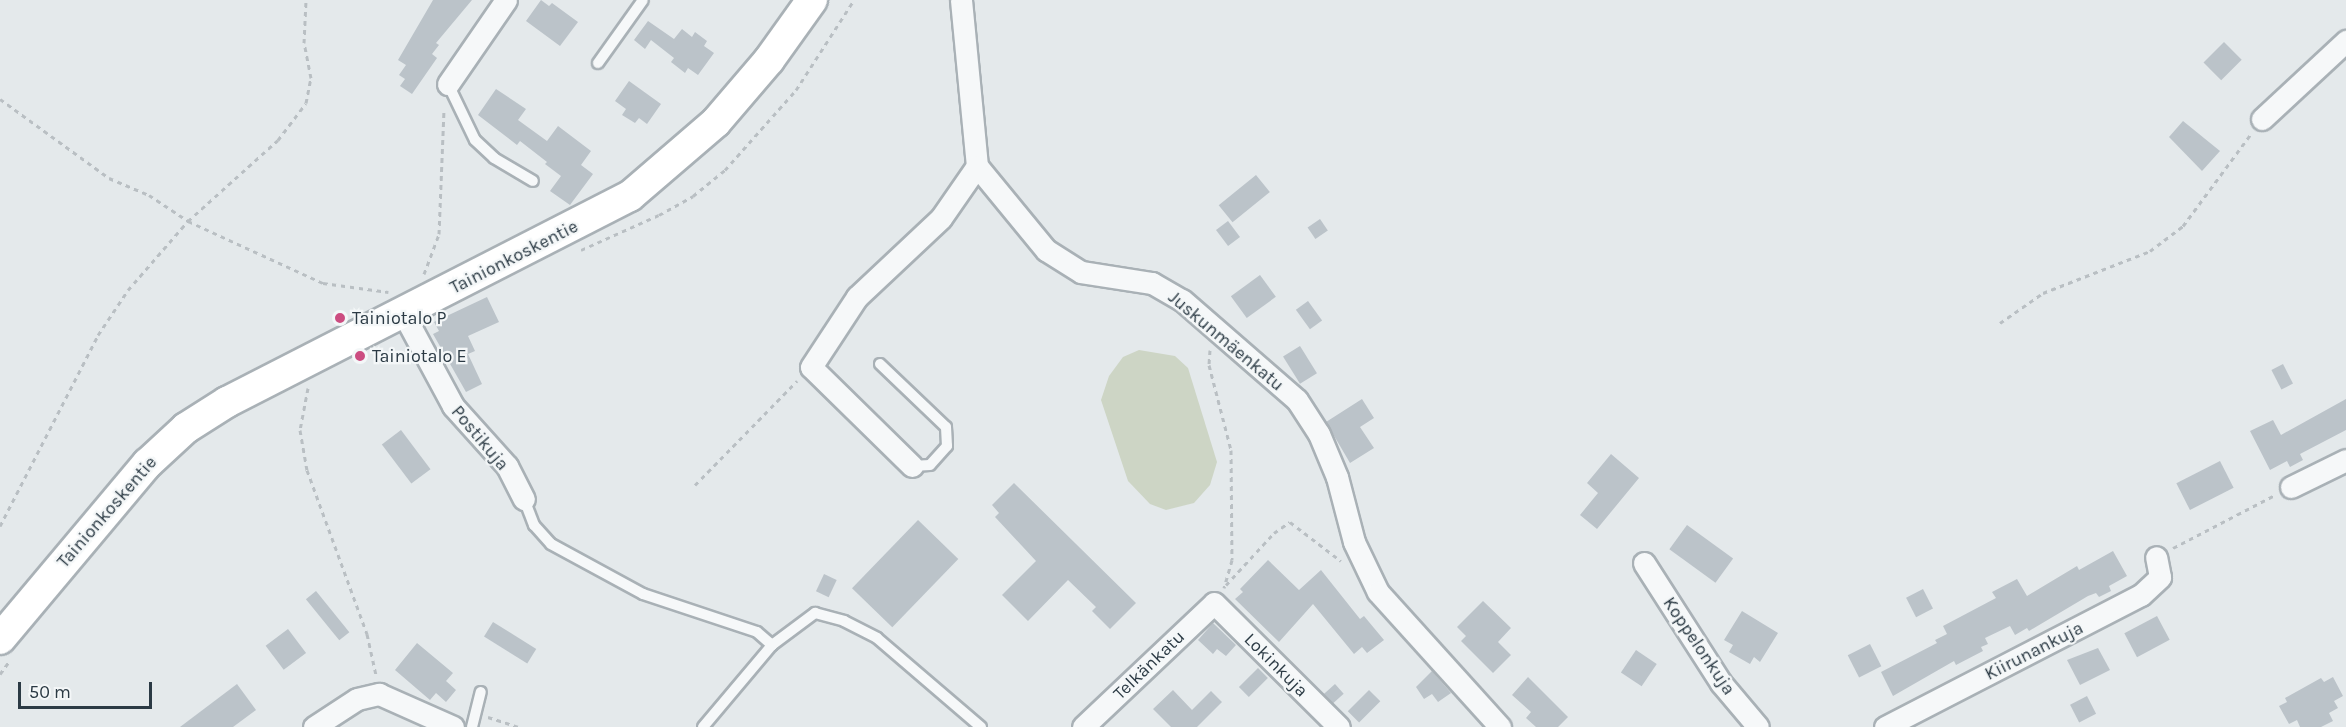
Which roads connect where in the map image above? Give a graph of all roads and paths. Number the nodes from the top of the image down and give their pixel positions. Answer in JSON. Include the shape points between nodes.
{"nodes":[{"id":1,"x":306,"y":0,"type":"edge"},
{"id":2,"x":506,"y":0,"type":"edge"},
{"id":3,"x":643,"y":0,"type":"edge"},
{"id":4,"x":812,"y":0,"type":"edge"},
{"id":5,"x":961,"y":0,"type":"edge"},
{"id":6,"x":2346,"y":42,"type":"edge"},
{"id":7,"x":598,"y":63,"type":"dead end"},
{"id":8,"x":448,"y":84,"type":"junction"},
{"id":9,"x":0,"y":99,"type":"edge"},
{"id":10,"x":2262,"y":119,"type":"joint"},
{"id":11,"x":977,"y":166,"type":"junction"},
{"id":12,"x":532,"y":181,"type":"dead end"},
{"id":13,"x":188,"y":221,"type":"junction"},
{"id":14,"x":419,"y":280,"type":"dead end"},
{"id":15,"x":399,"y":303,"type":"junction"},
{"id":16,"x":2000,"y":323,"type":"dead end"},
{"id":17,"x":1210,"y":327,"type":"junction"},
{"id":18,"x":880,"y":364,"type":"dead end"},
{"id":19,"x":811,"y":367,"type":"junction"},
{"id":20,"x":311,"y":380,"type":"dead end"},
{"id":21,"x":2346,"y":460,"type":"edge"},
{"id":22,"x":912,"y":466,"type":"joint"},
{"id":23,"x":695,"y":485,"type":"dead end"},
{"id":24,"x":2291,"y":487,"type":"joint"},
{"id":25,"x":524,"y":499,"type":"joint"},
{"id":26,"x":0,"y":526,"type":"edge"},
{"id":27,"x":2156,"y":557,"type":"joint"},
{"id":28,"x":1644,"y":563,"type":"dead end"},
{"id":29,"x":1346,"y":565,"type":"dead end"},
{"id":30,"x":1220,"y":595,"type":"junction"},
{"id":31,"x":0,"y":639,"type":"edge"},
{"id":32,"x":772,"y":645,"type":"junction"},
{"id":33,"x":481,"y":692,"type":"dead end"},
{"id":34,"x":379,"y":694,"type":"junction"},
{"id":35,"x":708,"y":725,"type":"edge"},
{"id":36,"x":314,"y":727,"type":"edge"},
{"id":37,"x":453,"y":727,"type":"edge"},
{"id":38,"x":472,"y":727,"type":"edge"},
{"id":39,"x":981,"y":727,"type":"edge"},
{"id":40,"x":1083,"y":727,"type":"edge"},
{"id":41,"x":1339,"y":727,"type":"edge"},
{"id":42,"x":1500,"y":727,"type":"edge"},
{"id":43,"x":1758,"y":727,"type":"edge"},
{"id":44,"x":1885,"y":727,"type":"edge"}],
"edges":[{"from":1,"to":13,"type":"path","via":[[304,43],[311,78],[306,103],[278,140]]},
{"from":2,"to":8,"type":"street"},
{"from":3,"to":7,"type":"lane"},
{"from":4,"to":15,"type":"street","name":"Tainionkoskentie","via":[[769,60],[716,122],[630,196]]},
{"from":5,"to":11,"type":"street"},
{"from":6,"to":10,"type":"street"},
{"from":8,"to":12,"type":"lane","via":[[475,140],[494,158]]},
{"from":8,"to":14,"type":"path","via":[[439,234]]},
{"from":9,"to":13,"type":"path","via":[[109,178],[149,195]]},
{"from":10,"to":16,"type":"path","via":[[2183,226],[2150,251],[2043,293]]},
{"from":11,"to":17,"type":"street","name":"Juskunmäenkatu","via":[[1046,250],[1081,272],[1152,283],[1182,300]]},
{"from":11,"to":19,"type":"street","via":[[940,218],[857,297]]},
{"from":13,"to":15,"type":"path","via":[[323,283]]},
{"from":13,"to":26,"type":"path","via":[[128,290],[98,335]]},
{"from":15,"to":25,"type":"street","name":"Postikuja","via":[[453,406],[507,466]]},
{"from":15,"to":31,"type":"street","name":"Tainionkoskentie","via":[[186,428],[147,464]]},
{"from":17,"to":30,"type":"path","via":[[1209,365],[1231,450],[1232,560]]},
{"from":17,"to":42,"type":"street","name":"Juskunmäenkatu","via":[[1297,400],[1319,434],[1337,477],[1354,542],[1378,592]]},
{"from":18,"to":22,"type":"lane","via":[[946,427],[947,446],[930,465]]},
{"from":19,"to":22,"type":"street"},
{"from":19,"to":23,"type":"path"},
{"from":20,"to":34,"type":"path","via":[[302,406],[300,430],[307,470],[367,634]]},
{"from":21,"to":24,"type":"street"},
{"from":24,"to":27,"type":"path"},
{"from":25,"to":32,"type":"lane","via":[[534,525],[551,544],[644,594],[757,632]]},
{"from":27,"to":44,"type":"street","name":"Kiirunankuja","via":[[2160,577],[2141,596]]},
{"from":28,"to":43,"type":"street","name":"Koppelonkuja","via":[[1721,683]]},
{"from":29,"to":30,"type":"path","via":[[1290,522],[1274,532]]},
{"from":30,"to":40,"type":"street","name":"Telkänkatu"},
{"from":30,"to":41,"type":"street","name":"Lokinkuja"},
{"from":32,"to":35,"type":"lane"},
{"from":32,"to":39,"type":"lane","via":[[815,613],[844,621],[877,638]]},
{"from":33,"to":38,"type":"lane"},
{"from":34,"to":36,"type":"street","via":[[357,699]]},
{"from":34,"to":37,"type":"street"}]}
